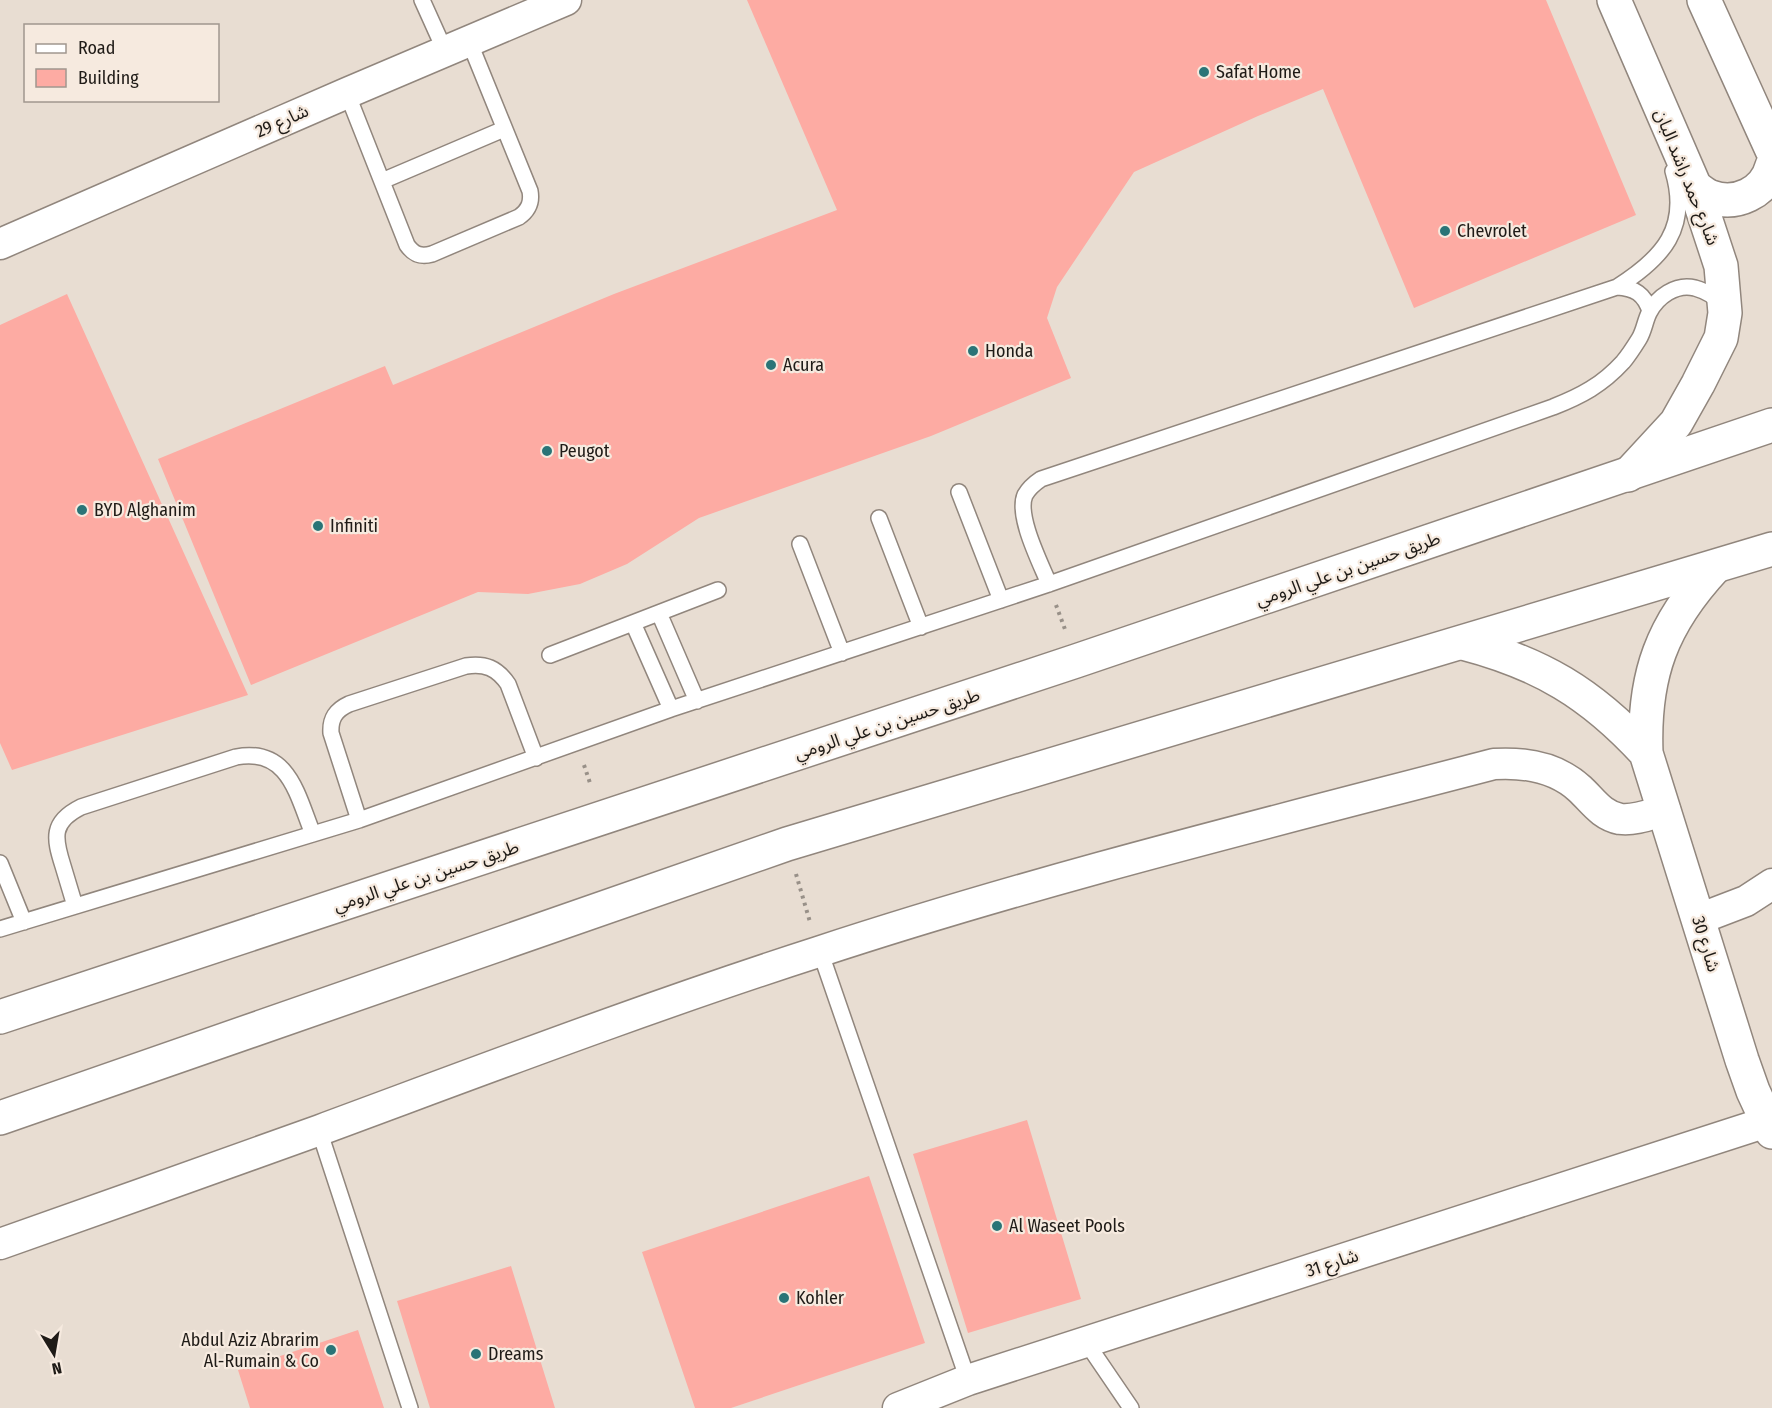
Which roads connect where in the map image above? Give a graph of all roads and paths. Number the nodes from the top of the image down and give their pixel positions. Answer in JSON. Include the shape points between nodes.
{"nodes":[{"id":1,"x":422,"y":0,"type":"edge"},
{"id":2,"x":566,"y":0,"type":"edge"},
{"id":3,"x":1614,"y":0,"type":"edge"},
{"id":4,"x":1704,"y":0,"type":"edge"},
{"id":5,"x":457,"y":46,"type":"junction"},
{"id":6,"x":346,"y":93,"type":"junction"},
{"id":7,"x":1660,"y":108,"type":"junction"},
{"id":8,"x":504,"y":129,"type":"junction"},
{"id":9,"x":1772,"y":150,"type":"edge"},
{"id":10,"x":1772,"y":166,"type":"edge"},
{"id":11,"x":382,"y":182,"type":"junction"},
{"id":12,"x":1695,"y":187,"type":"junction"},
{"id":13,"x":0,"y":244,"type":"edge"},
{"id":14,"x":1617,"y":287,"type":"junction"},
{"id":15,"x":1650,"y":311,"type":"junction"},
{"id":16,"x":1725,"y":313,"type":"junction"},
{"id":17,"x":1772,"y":425,"type":"edge"},
{"id":18,"x":1628,"y":475,"type":"junction"},
{"id":19,"x":959,"y":492,"type":"dead end"},
{"id":20,"x":879,"y":518,"type":"dead end"},
{"id":21,"x":800,"y":544,"type":"dead end"},
{"id":22,"x":1772,"y":549,"type":"edge"},
{"id":23,"x":1715,"y":567,"type":"junction"},
{"id":24,"x":1049,"y":584,"type":"junction"},
{"id":25,"x":718,"y":590,"type":"dead end"},
{"id":26,"x":1001,"y":600,"type":"junction"},
{"id":27,"x":659,"y":613,"type":"junction"},
{"id":28,"x":633,"y":623,"type":"junction"},
{"id":29,"x":921,"y":627,"type":"junction"},
{"id":30,"x":1463,"y":643,"type":"junction"},
{"id":31,"x":842,"y":653,"type":"junction"},
{"id":32,"x":550,"y":656,"type":"dead end"},
{"id":33,"x":1076,"y":661,"type":"junction"},
{"id":34,"x":697,"y":701,"type":"junction"},
{"id":35,"x":671,"y":709,"type":"junction"},
{"id":36,"x":577,"y":743,"type":"junction"},
{"id":37,"x":1646,"y":753,"type":"junction"},
{"id":38,"x":536,"y":758,"type":"junction"},
{"id":39,"x":1665,"y":810,"type":"junction"},
{"id":40,"x":601,"y":818,"type":"junction"},
{"id":41,"x":359,"y":820,"type":"junction"},
{"id":42,"x":313,"y":834,"type":"junction"},
{"id":43,"x":787,"y":844,"type":"junction"},
{"id":44,"x":0,"y":863,"type":"edge"},
{"id":45,"x":1772,"y":884,"type":"edge"},
{"id":46,"x":75,"y":906,"type":"junction"},
{"id":47,"x":1699,"y":919,"type":"junction"},
{"id":48,"x":24,"y":922,"type":"junction"},
{"id":49,"x":0,"y":929,"type":"edge"},
{"id":50,"x":820,"y":951,"type":"junction"},
{"id":51,"x":0,"y":1017,"type":"edge"},
{"id":52,"x":0,"y":1118,"type":"edge"},
{"id":53,"x":1769,"y":1127,"type":"edge"},
{"id":54,"x":319,"y":1130,"type":"junction"},
{"id":55,"x":0,"y":1244,"type":"edge"},
{"id":56,"x":1086,"y":1342,"type":"junction"},
{"id":57,"x":968,"y":1380,"type":"junction"},
{"id":58,"x":410,"y":1408,"type":"edge"},
{"id":59,"x":898,"y":1408,"type":"edge"},
{"id":60,"x":1131,"y":1408,"type":"edge"}],
"edges":[{"from":1,"to":5,"type":"lane"},
{"from":2,"to":5,"type":"street","name":"شارع 29"},
{"from":3,"to":7,"type":"main road","name":"شارع حمد راشد البان"},
{"from":4,"to":9,"type":"main road"},
{"from":5,"to":6,"type":"street","name":"شارع 29"},
{"from":5,"to":8,"type":"lane"},
{"from":6,"to":11,"type":"lane"},
{"from":6,"to":13,"type":"street","name":"شارع 29"},
{"from":7,"to":12,"type":"main road","name":"شارع حمد راشد البان"},
{"from":7,"to":14,"type":"lane","via":[[1666,147],[1679,189],[1678,213],[1671,236],[1657,256]]},
{"from":8,"to":11,"type":"lane"},
{"from":8,"to":11,"type":"lane","via":[[531,198],[525,213],[432,254],[418,255],[407,245]]},
{"from":10,"to":12,"type":"main road","via":[[1760,188],[1745,197],[1727,201],[1710,197]]},
{"from":12,"to":16,"type":"main road","name":"شارع حمد راشد البان","via":[[1721,266]]},
{"from":14,"to":15,"type":"lane","via":[[1639,292]]},
{"from":14,"to":24,"type":"lane","via":[[1041,479],[1025,496],[1022,508]]},
{"from":15,"to":16,"type":"lane","via":[[1673,289],[1689,286],[1717,299]]},
{"from":15,"to":24,"type":"lane","via":[[1640,338],[1624,361],[1579,397]]},
{"from":16,"to":18,"type":"main road","name":"شارع حمد راشد البان","via":[[1721,338],[1676,423]]},
{"from":17,"to":18,"type":"main road","name":"طريق حسين بن علي الرومي"},
{"from":18,"to":33,"type":"main road","name":"طريق حسين بن علي الرومي"},
{"from":19,"to":26,"type":"lane"},
{"from":20,"to":29,"type":"lane"},
{"from":21,"to":31,"type":"lane"},
{"from":22,"to":23,"type":"main road"},
{"from":23,"to":30,"type":"main road"},
{"from":23,"to":37,"type":"main road","name":"شارع 30","via":[[1678,612],[1654,665],[1646,714]]},
{"from":24,"to":26,"type":"lane"},
{"from":24,"to":33,"type":"path"},
{"from":25,"to":27,"type":"lane"},
{"from":26,"to":29,"type":"lane"},
{"from":27,"to":28,"type":"lane"},
{"from":27,"to":34,"type":"lane"},
{"from":28,"to":32,"type":"lane"},
{"from":28,"to":35,"type":"lane"},
{"from":29,"to":31,"type":"lane"},
{"from":30,"to":37,"type":"main road","name":"شارع 30","via":[[1522,661],[1576,690],[1625,730]]},
{"from":30,"to":43,"type":"main road"},
{"from":31,"to":34,"type":"lane"},
{"from":33,"to":40,"type":"main road","name":"طريق حسين بن علي الرومي"},
{"from":34,"to":35,"type":"lane"},
{"from":35,"to":36,"type":"lane"},
{"from":36,"to":38,"type":"lane"},
{"from":36,"to":40,"type":"path"},
{"from":37,"to":39,"type":"main road","name":"شارع 30"},
{"from":38,"to":41,"type":"lane"},
{"from":38,"to":41,"type":"lane","via":[[508,684],[495,669],[485,665],[466,666],[349,704],[330,723]]},
{"from":39,"to":47,"type":"main road","name":"شارع 30"},
{"from":39,"to":50,"type":"street","via":[[1621,819],[1601,811],[1567,778],[1550,770],[1532,765],[1494,764],[1002,895]]},
{"from":40,"to":51,"type":"main road","name":"طريق حسين بن علي الرومي"},
{"from":41,"to":42,"type":"lane"},
{"from":42,"to":46,"type":"lane"},
{"from":42,"to":46,"type":"lane","via":[[284,770],[262,756],[236,757],[69,813],[56,834]]},
{"from":43,"to":50,"type":"path"},
{"from":43,"to":52,"type":"main road"},
{"from":44,"to":48,"type":"lane"},
{"from":45,"to":47,"type":"street","via":[[1746,901]]},
{"from":46,"to":48,"type":"lane"},
{"from":47,"to":53,"type":"main road","name":"شارع 30","via":[[1742,1060]]},
{"from":48,"to":49,"type":"lane"},
{"from":50,"to":54,"type":"street"},
{"from":50,"to":57,"type":"lane"},
{"from":53,"to":56,"type":"street","name":"شارع 31"},
{"from":54,"to":55,"type":"street"},
{"from":54,"to":58,"type":"lane"},
{"from":56,"to":57,"type":"street","name":"شارع 31"},
{"from":56,"to":60,"type":"lane"},
{"from":57,"to":59,"type":"street","name":"شارع 31"}]}
